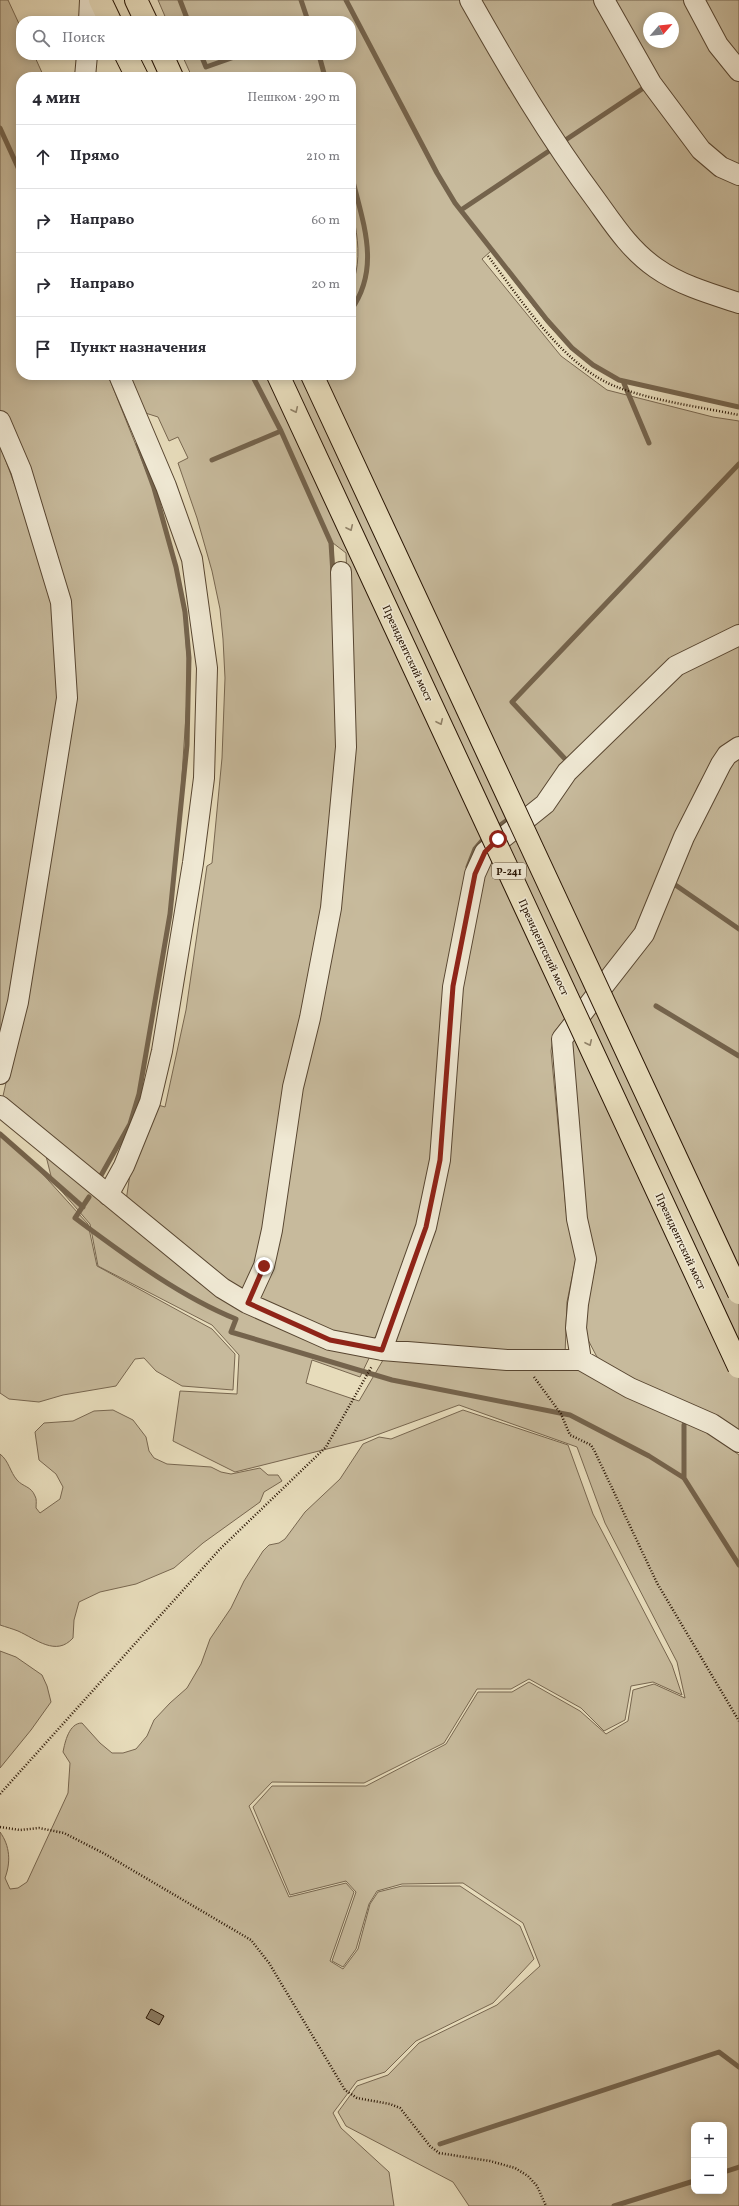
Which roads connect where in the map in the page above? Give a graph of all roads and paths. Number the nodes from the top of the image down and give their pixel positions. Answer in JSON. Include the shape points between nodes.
{"nodes":[{"id":1,"x":90,"y":0,"type":"edge"},
{"id":2,"x":100,"y":0,"type":"edge"},
{"id":3,"x":136,"y":0,"type":"edge"},
{"id":4,"x":470,"y":0,"type":"edge"},
{"id":5,"x":604,"y":0,"type":"edge"},
{"id":6,"x":694,"y":0,"type":"edge"},
{"id":7,"x":89,"y":16,"type":"edge"},
{"id":8,"x":108,"y":16,"type":"edge"},
{"id":9,"x":144,"y":16,"type":"edge"},
{"id":10,"x":87,"y":60,"type":"edge"},
{"id":11,"x":128,"y":60,"type":"edge"},
{"id":12,"x":164,"y":60,"type":"edge"},
{"id":13,"x":739,"y":71,"type":"edge"},
{"id":14,"x":86,"y":72,"type":"edge"},
{"id":15,"x":134,"y":72,"type":"edge"},
{"id":16,"x":170,"y":72,"type":"edge"},
{"id":17,"x":739,"y":175,"type":"edge"},
{"id":18,"x":488,"y":256,"type":"dead end"},
{"id":19,"x":739,"y":303,"type":"edge"},
{"id":20,"x":121,"y":380,"type":"edge"},
{"id":21,"x":280,"y":380,"type":"edge"},
{"id":22,"x":314,"y":380,"type":"edge"},
{"id":23,"x":739,"y":415,"type":"edge"},
{"id":24,"x":0,"y":421,"type":"edge"},
{"id":25,"x":341,"y":572,"type":"dead end"},
{"id":26,"x":739,"y":635,"type":"edge"},
{"id":27,"x":739,"y":748,"type":"edge"},
{"id":28,"x":0,"y":1074,"type":"edge"},
{"id":29,"x":0,"y":1106,"type":"edge"},
{"id":30,"x":108,"y":1195,"type":"junction"},
{"id":31,"x":739,"y":1293,"type":"edge"},
{"id":32,"x":248,"y":1303,"type":"junction"},
{"id":33,"x":382,"y":1350,"type":"junction"},
{"id":34,"x":520,"y":1360,"type":"junction"},
{"id":35,"x":581,"y":1360,"type":"junction"},
{"id":36,"x":739,"y":1367,"type":"edge"},
{"id":37,"x":739,"y":1442,"type":"edge"},
{"id":38,"x":739,"y":1721,"type":"edge"},
{"id":39,"x":0,"y":1794,"type":"edge"},
{"id":40,"x":0,"y":1827,"type":"edge"},
{"id":41,"x":546,"y":2206,"type":"edge"}],
"edges":[{"from":1,"to":7,"type":"lane"},
{"from":2,"to":8,"type":"highway"},
{"from":3,"to":9,"type":"highway"},
{"from":4,"to":19,"type":"lane","via":[[522,90],[581,180],[629,246],[656,268],[699,290]]},
{"from":5,"to":17,"type":"lane","via":[[651,83],[701,150],[721,167]]},
{"from":6,"to":13,"type":"lane","via":[[718,45]]},
{"from":10,"to":14,"type":"lane"},
{"from":11,"to":15,"type":"highway"},
{"from":12,"to":16,"type":"highway"},
{"from":18,"to":23,"type":"path","via":[[547,333],[565,352],[597,377],[617,387]]},
{"from":20,"to":30,"type":"lane","via":[[166,486],[192,560],[207,668],[204,778],[193,863],[162,1050],[150,1102],[124,1166]]},
{"from":21,"to":36,"type":"highway","name":"Президентский мост","number":"Р-241","one_way":true,"bridge":true},
{"from":22,"to":31,"type":"highway","number":"Р-241","bridge":true},
{"from":24,"to":28,"type":"lane","via":[[21,470],[61,602],[67,698],[18,1002]]},
{"from":25,"to":32,"type":"lane","via":[[346,747],[331,908],[310,1018],[293,1087],[272,1230],[264,1266]]},
{"from":26,"to":33,"type":"lane","via":[[676,666],[567,772],[545,804],[485,852],[475,874],[453,986],[440,1160],[426,1227]]},
{"from":27,"to":35,"type":"lane","via":[[727,755],[721,764],[684,837],[644,934],[562,1039],[577,1219],[586,1259],[576,1328]]},
{"from":29,"to":30,"type":"lane"},
{"from":30,"to":32,"type":"lane","via":[[222,1288]]},
{"from":32,"to":33,"type":"lane","via":[[330,1340]]},
{"from":33,"to":34,"type":"lane"},
{"from":33,"to":39,"type":"path","via":[[326,1447],[220,1549]]},
{"from":34,"to":35,"type":"lane"},
{"from":34,"to":38,"type":"path","via":[[549,1396],[570,1435],[591,1445],[658,1583]]},
{"from":35,"to":37,"type":"lane","via":[[630,1388],[712,1424]]},
{"from":40,"to":41,"type":"path","via":[[20,1830],[39,1828],[64,1833],[105,1854],[251,1940],[269,1963],[345,2090],[357,2098],[400,2108],[430,2146],[439,2153],[490,2160],[522,2172],[537,2186]]}]}
